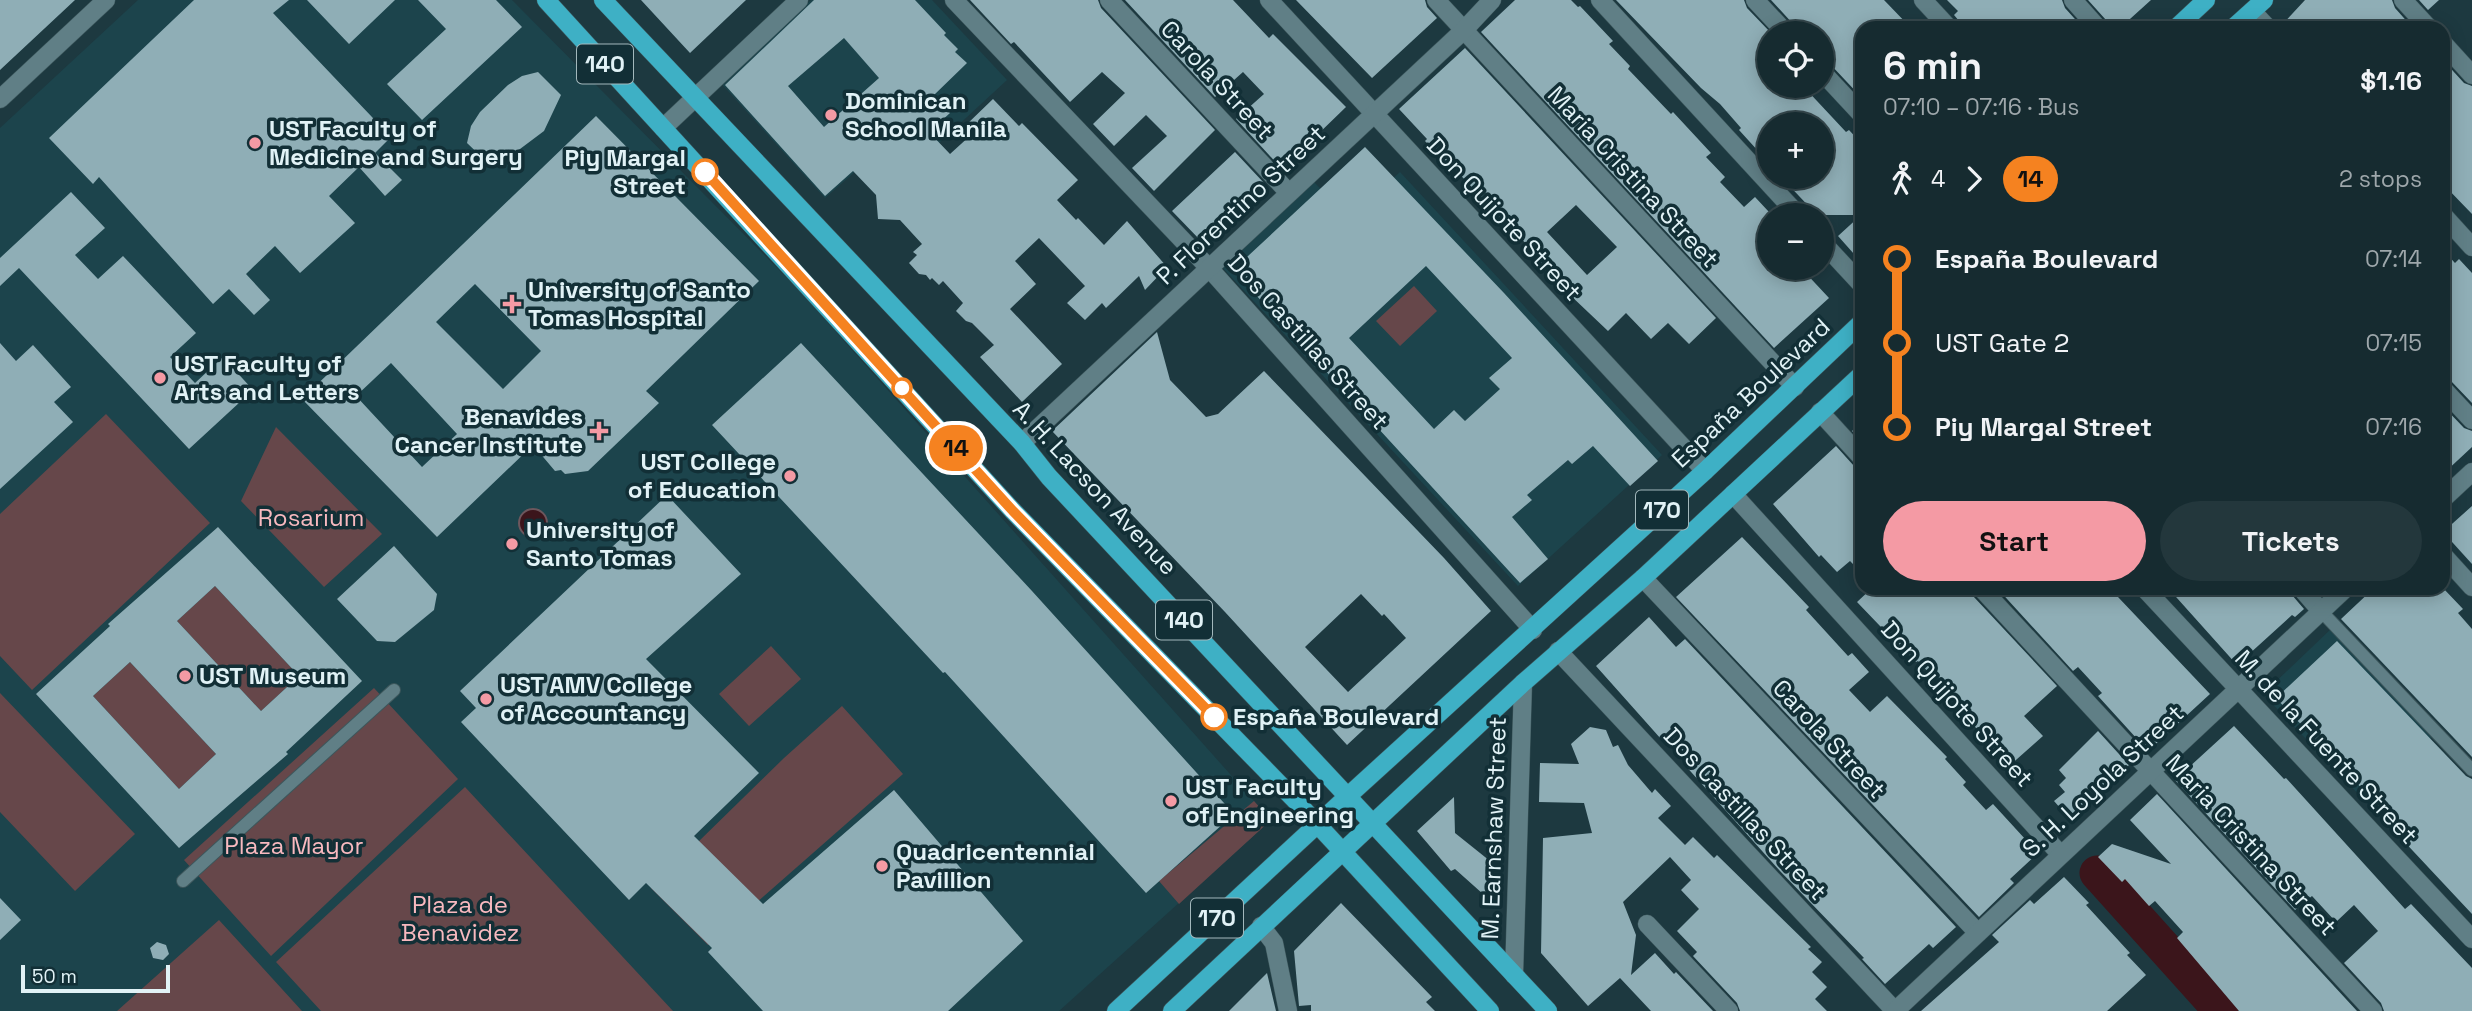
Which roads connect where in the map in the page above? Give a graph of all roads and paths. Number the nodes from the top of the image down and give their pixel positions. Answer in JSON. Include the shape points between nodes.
{"nodes":[{"id":1,"x":106,"y":0,"type":"edge"},
{"id":2,"x":546,"y":0,"type":"edge"},
{"id":3,"x":603,"y":0,"type":"edge"},
{"id":4,"x":799,"y":0,"type":"edge"},
{"id":5,"x":954,"y":0,"type":"edge"},
{"id":6,"x":1109,"y":0,"type":"edge"},
{"id":7,"x":1269,"y":0,"type":"edge"},
{"id":8,"x":1436,"y":0,"type":"edge"},
{"id":9,"x":1492,"y":0,"type":"edge"},
{"id":10,"x":1600,"y":0,"type":"edge"},
{"id":11,"x":1755,"y":0,"type":"edge"},
{"id":12,"x":1923,"y":0,"type":"edge"},
{"id":13,"x":2073,"y":0,"type":"edge"},
{"id":14,"x":2206,"y":0,"type":"edge"},
{"id":15,"x":2403,"y":0,"type":"edge"},
{"id":16,"x":2258,"y":5,"type":"edge"},
{"id":17,"x":1775,"y":21,"type":"edge"},
{"id":18,"x":1942,"y":21,"type":"edge"},
{"id":19,"x":2092,"y":21,"type":"edge"},
{"id":20,"x":2184,"y":21,"type":"edge"},
{"id":21,"x":2241,"y":21,"type":"edge"},
{"id":22,"x":2422,"y":21,"type":"edge"},
{"id":23,"x":1464,"y":30,"type":"junction"},
{"id":24,"x":2450,"y":51,"type":"edge"},
{"id":25,"x":2472,"y":75,"type":"edge"},
{"id":26,"x":1834,"y":85,"type":"edge"},
{"id":27,"x":696,"y":97,"type":"junction"},
{"id":28,"x":0,"y":99,"type":"edge"},
{"id":29,"x":1855,"y":107,"type":"edge"},
{"id":30,"x":1374,"y":114,"type":"junction"},
{"id":31,"x":663,"y":128,"type":"junction"},
{"id":32,"x":1289,"y":193,"type":"junction"},
{"id":33,"x":1787,"y":203,"type":"edge"},
{"id":34,"x":2450,"y":223,"type":"edge"},
{"id":35,"x":2472,"y":247,"type":"edge"},
{"id":36,"x":1834,"y":255,"type":"edge"},
{"id":37,"x":1209,"y":268,"type":"junction"},
{"id":38,"x":1855,"y":277,"type":"edge"},
{"id":39,"x":1855,"y":329,"type":"edge"},
{"id":40,"x":1855,"y":380,"type":"edge"},
{"id":41,"x":1795,"y":387,"type":"junction"},
{"id":42,"x":2450,"y":396,"type":"edge"},
{"id":43,"x":1820,"y":412,"type":"junction"},
{"id":44,"x":2472,"y":420,"type":"edge"},
{"id":45,"x":1022,"y":443,"type":"junction"},
{"id":46,"x":1855,"y":450,"type":"edge"},
{"id":47,"x":1705,"y":471,"type":"junction"},
{"id":48,"x":2472,"y":472,"type":"edge"},
{"id":49,"x":2450,"y":492,"type":"edge"},
{"id":50,"x":1733,"y":494,"type":"junction"},
{"id":51,"x":2450,"y":563,"type":"edge"},
{"id":52,"x":1643,"y":578,"type":"junction"},
{"id":53,"x":2472,"y":587,"type":"edge"},
{"id":54,"x":1987,"y":595,"type":"edge"},
{"id":55,"x":2151,"y":595,"type":"edge"},
{"id":56,"x":2307,"y":595,"type":"edge"},
{"id":57,"x":2338,"y":595,"type":"edge"},
{"id":58,"x":2321,"y":611,"type":"junction"},
{"id":59,"x":1532,"y":630,"type":"junction"},
{"id":60,"x":1558,"y":651,"type":"junction"},
{"id":61,"x":1523,"y":683,"type":"junction"},
{"id":62,"x":2238,"y":688,"type":"junction"},
{"id":63,"x":394,"y":690,"type":"dead end"},
{"id":64,"x":2149,"y":770,"type":"junction"},
{"id":65,"x":2472,"y":770,"type":"edge"},
{"id":66,"x":1348,"y":796,"type":"junction"},
{"id":67,"x":1375,"y":823,"type":"junction"},
{"id":68,"x":1318,"y":825,"type":"junction"},
{"id":69,"x":1344,"y":851,"type":"junction"},
{"id":70,"x":2060,"y":854,"type":"junction"},
{"id":71,"x":183,"y":881,"type":"dead end"},
{"id":72,"x":1647,"y":924,"type":"dead end"},
{"id":73,"x":1261,"y":926,"type":"junction"},
{"id":74,"x":1978,"y":933,"type":"junction"},
{"id":75,"x":2472,"y":939,"type":"edge"},
{"id":76,"x":1514,"y":975,"type":"junction"},
{"id":77,"x":1116,"y":1011,"type":"edge"},
{"id":78,"x":1172,"y":1011,"type":"edge"},
{"id":79,"x":1288,"y":1011,"type":"edge"},
{"id":80,"x":1490,"y":1011,"type":"edge"},
{"id":81,"x":1548,"y":1011,"type":"edge"},
{"id":82,"x":1729,"y":1011,"type":"edge"},
{"id":83,"x":1895,"y":1011,"type":"edge"},
{"id":84,"x":2373,"y":1011,"type":"edge"}],
"edges":[{"from":1,"to":28,"type":"street"},
{"from":2,"to":31,"type":"main road","number":"140"},
{"from":3,"to":27,"type":"main road","name":"A. H. Lacson Avenue","number":"140"},
{"from":4,"to":27,"type":"street"},
{"from":5,"to":37,"type":"street","name":"Dos Castillas Street"},
{"from":6,"to":32,"type":"street","name":"Carola Street"},
{"from":7,"to":30,"type":"street","name":"Don Quijote Street"},
{"from":8,"to":23,"type":"street","name":"Maria Cristina Street"},
{"from":9,"to":23,"type":"street","name":"P. Florentino Street"},
{"from":10,"to":33,"type":"street"},
{"from":11,"to":17,"type":"street"},
{"from":12,"to":18,"type":"street"},
{"from":13,"to":19,"type":"street"},
{"from":14,"to":20,"type":"main road"},
{"from":15,"to":22,"type":"street"},
{"from":16,"to":21,"type":"main road"},
{"from":23,"to":30,"type":"street","name":"P. Florentino Street"},
{"from":23,"to":41,"type":"street","name":"Maria Cristina Street"},
{"from":24,"to":25,"type":"street"},
{"from":26,"to":29,"type":"street"},
{"from":27,"to":31,"type":"street"},
{"from":27,"to":45,"type":"main road","name":"A. H. Lacson Avenue","number":"140"},
{"from":30,"to":32,"type":"street","name":"P. Florentino Street"},
{"from":30,"to":47,"type":"street","name":"Don Quijote Street"},
{"from":31,"to":68,"type":"main road","number":"140","via":[[1013,511]]},
{"from":32,"to":37,"type":"street","name":"P. Florentino Street"},
{"from":34,"to":35,"type":"street"},
{"from":36,"to":38,"type":"street"},
{"from":37,"to":45,"type":"street","name":"P. Florentino Street"},
{"from":37,"to":59,"type":"street","name":"Dos Castillas Street"},
{"from":39,"to":41,"type":"main road","name":"España Boulevard","number":"170"},
{"from":40,"to":43,"type":"main road","number":"170"},
{"from":41,"to":47,"type":"main road","name":"España Boulevard","number":"170"},
{"from":42,"to":44,"type":"street"},
{"from":43,"to":46,"type":"street"},
{"from":43,"to":50,"type":"main road","number":"170"},
{"from":45,"to":66,"type":"main road","name":"A. H. Lacson Avenue","number":"140"},
{"from":47,"to":59,"type":"main road","name":"España Boulevard","number":"170"},
{"from":48,"to":49,"type":"street"},
{"from":50,"to":52,"type":"main road","number":"170"},
{"from":50,"to":70,"type":"street","name":"Don Quijote Street"},
{"from":51,"to":53,"type":"street"},
{"from":52,"to":60,"type":"main road","number":"170"},
{"from":52,"to":74,"type":"street","name":"Carola Street"},
{"from":54,"to":64,"type":"street","name":"Maria Cristina Street"},
{"from":55,"to":62,"type":"street","name":"M. de la Fuente Street"},
{"from":56,"to":58,"type":"street"},
{"from":57,"to":58,"type":"street","name":"S. H. Loyola Street"},
{"from":58,"to":62,"type":"street","name":"S. H. Loyola Street"},
{"from":58,"to":65,"type":"street"},
{"from":59,"to":66,"type":"main road","name":"España Boulevard","number":"170"},
{"from":60,"to":61,"type":"main road","number":"170"},
{"from":60,"to":83,"type":"street","name":"Dos Castillas Street"},
{"from":61,"to":67,"type":"main road","number":"170"},
{"from":61,"to":76,"type":"street","name":"M. Earnshaw Street"},
{"from":62,"to":64,"type":"street","name":"S. H. Loyola Street"},
{"from":62,"to":75,"type":"street","name":"M. de la Fuente Street"},
{"from":63,"to":71,"type":"street"},
{"from":64,"to":70,"type":"street","name":"S. H. Loyola Street"},
{"from":64,"to":84,"type":"street","name":"Maria Cristina Street"},
{"from":66,"to":67,"type":"main road","name":"A. H. Lacson Avenue","number":"140"},
{"from":66,"to":68,"type":"main road","name":"España Boulevard","number":"170"},
{"from":67,"to":69,"type":"main road","number":"170"},
{"from":67,"to":76,"type":"main road","name":"A. H. Lacson Avenue","number":"140"},
{"from":68,"to":69,"type":"main road","number":"140"},
{"from":68,"to":77,"type":"main road","name":"España Boulevard","number":"170"},
{"from":69,"to":73,"type":"main road","number":"170"},
{"from":69,"to":80,"type":"main road","number":"140"},
{"from":70,"to":74,"type":"street","name":"S. H. Loyola Street"},
{"from":72,"to":82,"type":"street"},
{"from":73,"to":78,"type":"main road","number":"170"},
{"from":73,"to":79,"type":"street","via":[[1274,943]]},
{"from":74,"to":83,"type":"street","name":"S. H. Loyola Street"},
{"from":76,"to":81,"type":"main road","name":"A. H. Lacson Avenue","number":"140"}]}
